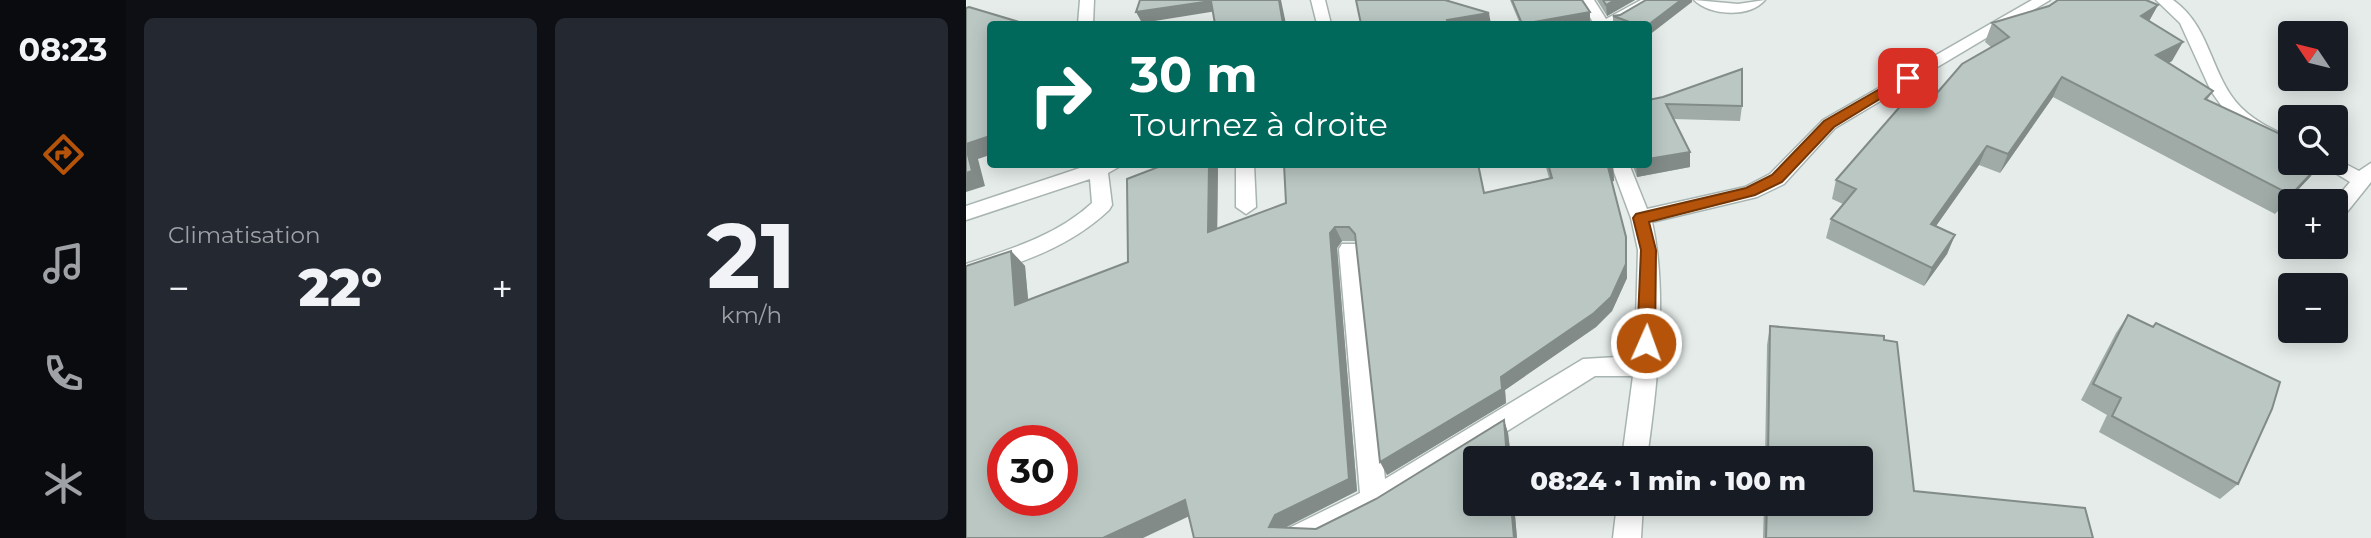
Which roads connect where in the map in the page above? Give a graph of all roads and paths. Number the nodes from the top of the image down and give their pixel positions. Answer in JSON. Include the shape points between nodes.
{"nodes":[{"id":1,"x":1087,"y":0,"type":"edge"},
{"id":2,"x":1318,"y":0,"type":"edge"},
{"id":3,"x":1587,"y":0,"type":"edge"},
{"id":4,"x":1652,"y":0,"type":"edge"},
{"id":5,"x":1701,"y":0,"type":"edge"},
{"id":6,"x":1758,"y":0,"type":"edge"},
{"id":7,"x":2043,"y":0,"type":"edge"},
{"id":8,"x":2163,"y":0,"type":"edge"},
{"id":9,"x":1086,"y":21,"type":"edge"},
{"id":10,"x":1323,"y":21,"type":"edge"},
{"id":11,"x":1599,"y":21,"type":"edge"},
{"id":12,"x":1614,"y":21,"type":"edge"},
{"id":13,"x":2278,"y":138,"type":"edge"},
{"id":14,"x":1104,"y":168,"type":"edge"},
{"id":15,"x":1107,"y":168,"type":"edge"},
{"id":16,"x":1245,"y":168,"type":"edge"},
{"id":17,"x":1622,"y":168,"type":"edge"},
{"id":18,"x":2348,"y":169,"type":"edge"},
{"id":19,"x":2366,"y":174,"type":"edge"},
{"id":20,"x":2348,"y":197,"type":"edge"},
{"id":21,"x":1246,"y":207,"type":"dead end"},
{"id":22,"x":966,"y":213,"type":"edge"},
{"id":23,"x":1641,"y":218,"type":"junction"},
{"id":24,"x":1349,"y":249,"type":"edge"},
{"id":25,"x":966,"y":272,"type":"edge"},
{"id":26,"x":1646,"y":366,"type":"junction"},
{"id":27,"x":1636,"y":446,"type":"edge"},
{"id":28,"x":1374,"y":500,"type":"junction"},
{"id":29,"x":1629,"y":516,"type":"edge"},
{"id":30,"x":1297,"y":538,"type":"edge"},
{"id":31,"x":1627,"y":538,"type":"edge"}],
"edges":[{"from":1,"to":9,"type":"street"},
{"from":2,"to":10,"type":"street"},
{"from":3,"to":11,"type":"street"},
{"from":4,"to":12,"type":"street"},
{"from":5,"to":6,"type":"street","via":[[1737,9]]},
{"from":7,"to":23,"type":"street","via":[[1829,124],[1777,179],[1750,192]]},
{"from":8,"to":13,"type":"street","via":[[2185,15],[2226,101],[2241,119]]},
{"from":14,"to":22,"type":"street"},
{"from":15,"to":25,"type":"street","via":[[1102,205],[1063,238]]},
{"from":16,"to":21,"type":"street"},
{"from":17,"to":23,"type":"street"},
{"from":18,"to":19,"type":"street"},
{"from":19,"to":20,"type":"street"},
{"from":23,"to":26,"type":"street","via":[[1648,250]]},
{"from":24,"to":28,"type":"street"},
{"from":26,"to":27,"type":"street"},
{"from":26,"to":28,"type":"street","via":[[1591,366]]},
{"from":28,"to":30,"type":"street"},
{"from":29,"to":31,"type":"street"}]}
